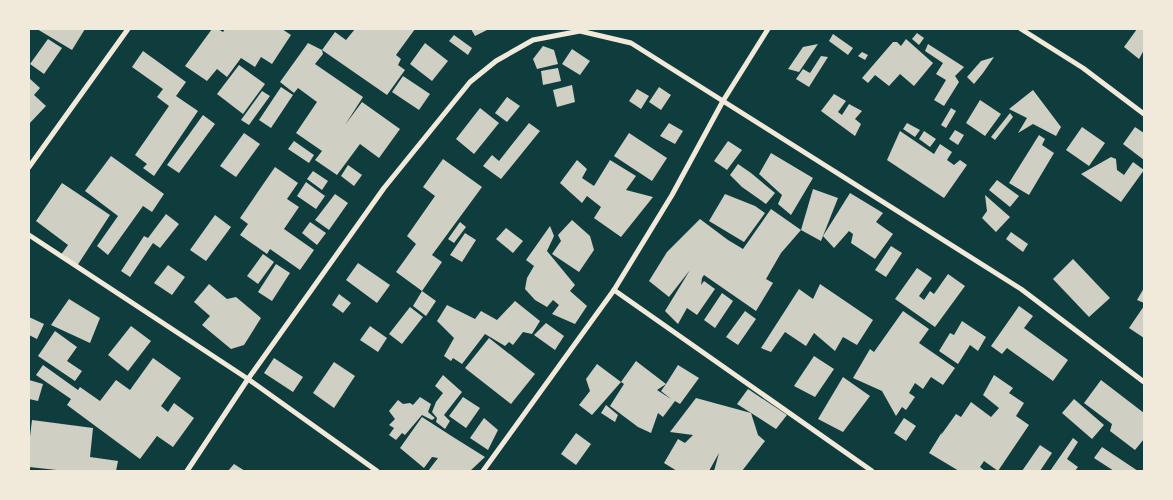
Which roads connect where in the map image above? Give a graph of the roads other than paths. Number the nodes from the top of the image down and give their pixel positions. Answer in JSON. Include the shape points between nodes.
{"nodes":[{"id":1,"x":128,"y":29,"type":"edge"},
{"id":2,"x":768,"y":29,"type":"edge"},
{"id":3,"x":1021,"y":29,"type":"edge"},
{"id":4,"x":723,"y":101,"type":"junction"},
{"id":5,"x":1144,"y":114,"type":"edge"},
{"id":6,"x":29,"y":167,"type":"edge"},
{"id":7,"x":29,"y":235,"type":"edge"},
{"id":8,"x":614,"y":290,"type":"junction"},
{"id":9,"x":248,"y":379,"type":"junction"},
{"id":10,"x":1144,"y":382,"type":"edge"},
{"id":11,"x":187,"y":471,"type":"edge"},
{"id":12,"x":377,"y":471,"type":"edge"},
{"id":13,"x":483,"y":471,"type":"edge"},
{"id":14,"x":872,"y":471,"type":"edge"}],
"edges":[{"from":1,"to":6,"type":"street"},
{"from":2,"to":4,"type":"street"},
{"from":3,"to":5,"type":"street","via":[[1083,68]]},
{"from":4,"to":8,"type":"street","via":[[672,195]]},
{"from":4,"to":9,"type":"street","via":[[631,43],[580,31],[533,40],[496,61],[470,82],[384,188]]},
{"from":4,"to":10,"type":"street","via":[[1021,289]]},
{"from":7,"to":9,"type":"street"},
{"from":8,"to":13,"type":"street"},
{"from":8,"to":14,"type":"street"},
{"from":9,"to":11,"type":"street"},
{"from":9,"to":12,"type":"street"}]}
